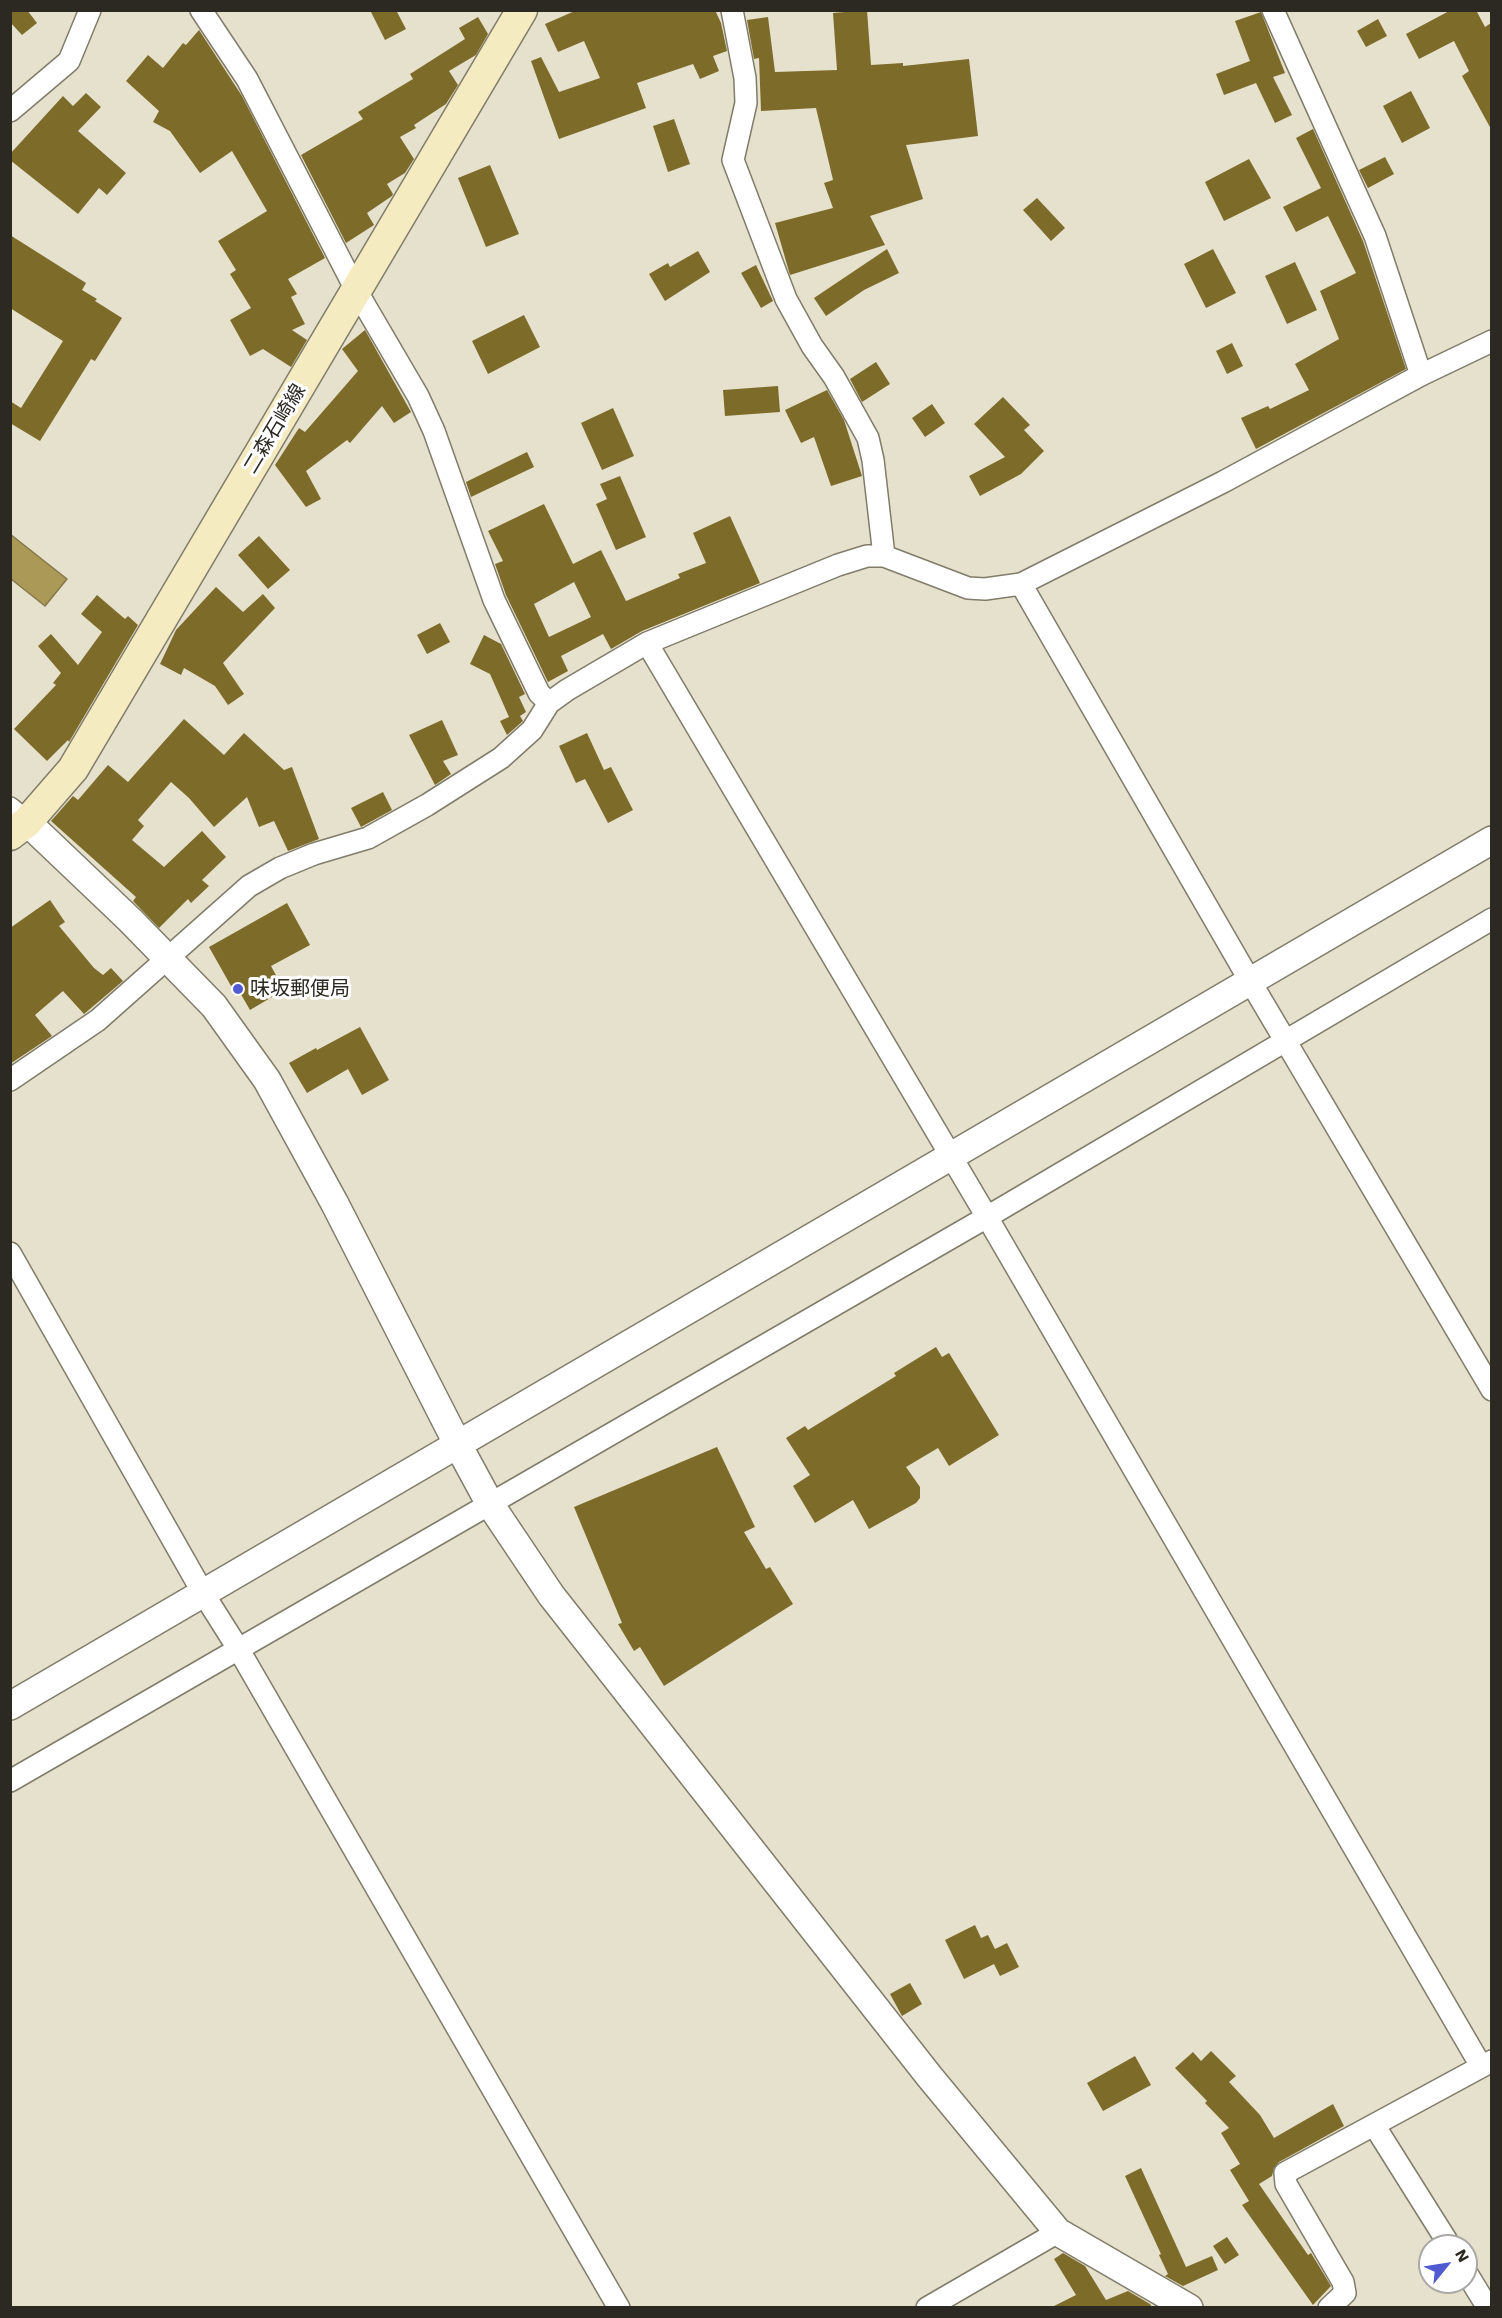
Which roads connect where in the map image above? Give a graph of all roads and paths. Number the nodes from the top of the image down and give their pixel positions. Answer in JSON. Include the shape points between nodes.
{"nodes":[{"id":1,"x":90,"y":10,"type":"edge"},
{"id":2,"x":201,"y":10,"type":"edge"},
{"id":3,"x":522,"y":10,"type":"edge"},
{"id":4,"x":1273,"y":10,"type":"edge"},
{"id":5,"x":737,"y":11,"type":"edge"},
{"id":6,"x":10,"y":111,"type":"edge"},
{"id":7,"x":356,"y":290,"type":"junction"},
{"id":8,"x":1491,"y":341,"type":"edge"},
{"id":9,"x":1421,"y":375,"type":"junction"},
{"id":10,"x":884,"y":556,"type":"junction"},
{"id":11,"x":1022,"y":584,"type":"junction"},
{"id":12,"x":647,"y":643,"type":"junction"},
{"id":13,"x":549,"y":704,"type":"junction"},
{"id":14,"x":16,"y":822,"type":"edge"},
{"id":15,"x":1491,"y":840,"type":"edge"},
{"id":16,"x":1491,"y":919,"type":"edge"},
{"id":17,"x":169,"y":958,"type":"junction"},
{"id":18,"x":1250,"y":981,"type":"junction"},
{"id":19,"x":1285,"y":1039,"type":"junction"},
{"id":20,"x":10,"y":1080,"type":"edge"},
{"id":21,"x":951,"y":1156,"type":"junction"},
{"id":22,"x":987,"y":1217,"type":"junction"},
{"id":23,"x":10,"y":1253,"type":"edge"},
{"id":24,"x":1491,"y":1390,"type":"edge"},
{"id":25,"x":458,"y":1445,"type":"junction"},
{"id":26,"x":490,"y":1504,"type":"junction"},
{"id":27,"x":203,"y":1593,"type":"junction"},
{"id":28,"x":239,"y":1650,"type":"junction"},
{"id":29,"x":10,"y":1706,"type":"edge"},
{"id":30,"x":10,"y":1781,"type":"edge"},
{"id":31,"x":1486,"y":2063,"type":"edge"},
{"id":32,"x":1374,"y":2125,"type":"junction"},
{"id":33,"x":1058,"y":2232,"type":"junction"},
{"id":34,"x":1442,"y":2234,"type":"edge"},
{"id":35,"x":1478,"y":2291,"type":"edge"},
{"id":36,"x":619,"y":2307,"type":"edge"},
{"id":37,"x":927,"y":2307,"type":"edge"},
{"id":38,"x":1189,"y":2307,"type":"edge"},
{"id":39,"x":1329,"y":2307,"type":"edge"},
{"id":40,"x":1488,"y":2307,"type":"edge"}],
"edges":[{"from":1,"to":6,"type":"street","via":[[69,61]]},
{"from":2,"to":7,"type":"street","via":[[247,79]]},
{"from":3,"to":7,"type":"main road","name":"二森石崎線"},
{"from":4,"to":9,"type":"street","via":[[1376,236]]},
{"from":5,"to":10,"type":"street","via":[[746,103],[733,160],[786,298],[868,438]]},
{"from":7,"to":13,"type":"street","via":[[418,396],[494,600],[539,693]]},
{"from":7,"to":14,"type":"main road","name":"二森石崎線","via":[[73,769]]},
{"from":8,"to":9,"type":"street"},
{"from":9,"to":11,"type":"street"},
{"from":10,"to":11,"type":"street","via":[[968,588]]},
{"from":10,"to":12,"type":"street","via":[[867,556],[838,565]]},
{"from":11,"to":18,"type":"street"},
{"from":12,"to":13,"type":"street"},
{"from":12,"to":21,"type":"street"},
{"from":13,"to":17,"type":"street","via":[[532,730],[487,769],[368,838],[314,854],[249,886]]},
{"from":14,"to":17,"type":"street"},
{"from":15,"to":18,"type":"street"},
{"from":16,"to":19,"type":"street"},
{"from":17,"to":20,"type":"street","via":[[98,1020]]},
{"from":17,"to":25,"type":"street","via":[[214,1006],[267,1080]]},
{"from":18,"to":19,"type":"street"},
{"from":18,"to":21,"type":"street"},
{"from":19,"to":22,"type":"street"},
{"from":19,"to":24,"type":"street"},
{"from":21,"to":22,"type":"street"},
{"from":21,"to":25,"type":"street"},
{"from":22,"to":26,"type":"street"},
{"from":22,"to":31,"type":"street"},
{"from":23,"to":27,"type":"street"},
{"from":25,"to":26,"type":"street"},
{"from":25,"to":27,"type":"street"},
{"from":26,"to":28,"type":"street"},
{"from":26,"to":33,"type":"street","via":[[551,1595],[929,2076]]},
{"from":27,"to":28,"type":"street"},
{"from":27,"to":29,"type":"street"},
{"from":28,"to":30,"type":"street"},
{"from":28,"to":36,"type":"street"},
{"from":31,"to":32,"type":"street"},
{"from":32,"to":34,"type":"street"},
{"from":32,"to":39,"type":"street","via":[[1285,2173],[1286,2184],[1343,2283],[1345,2293]]},
{"from":33,"to":37,"type":"street"},
{"from":33,"to":38,"type":"street"},
{"from":35,"to":40,"type":"street"}]}
